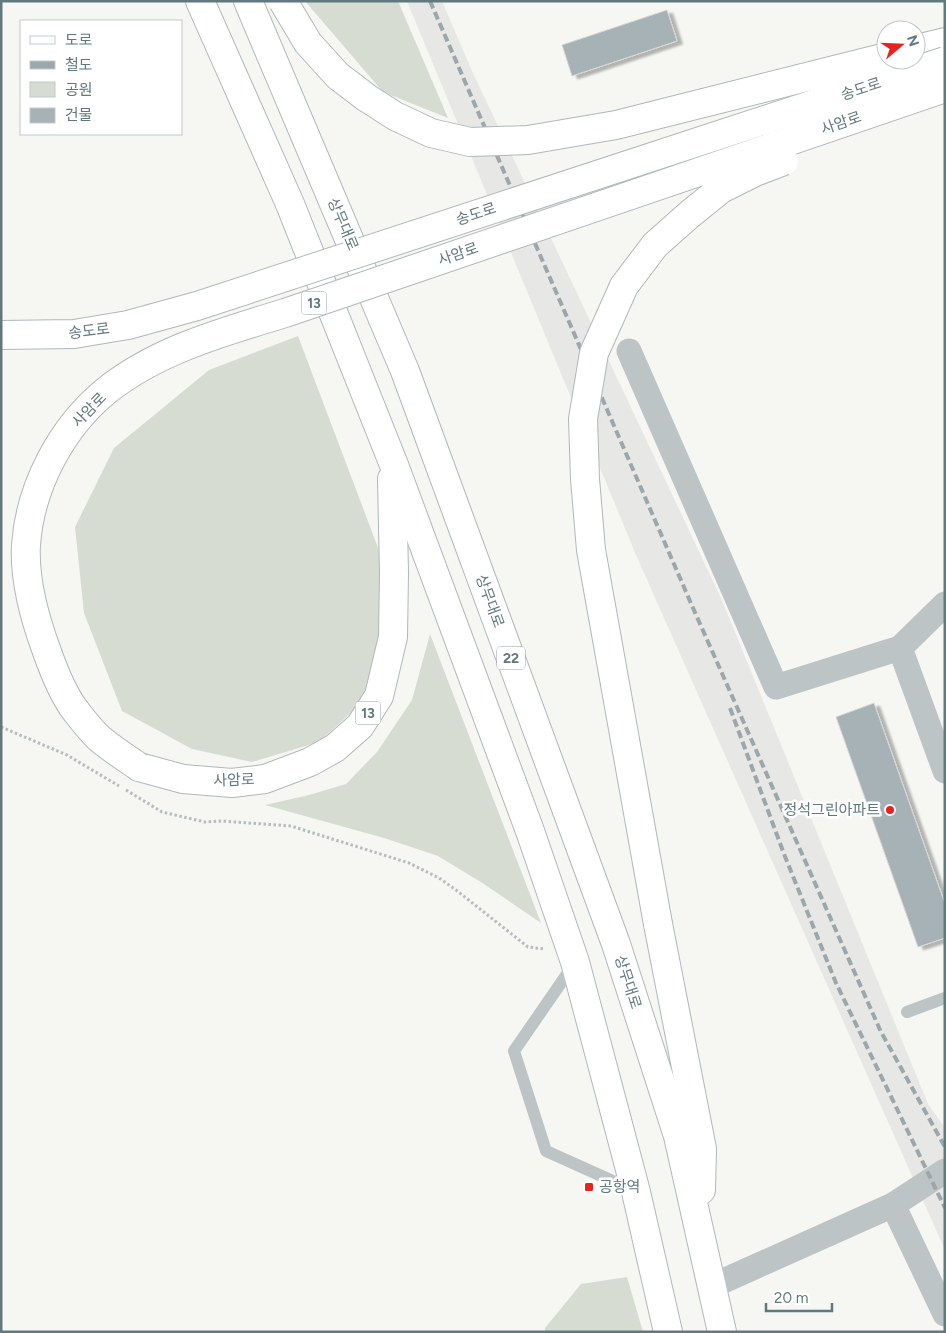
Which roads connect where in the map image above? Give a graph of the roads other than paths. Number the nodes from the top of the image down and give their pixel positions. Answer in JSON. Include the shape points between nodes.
{"nodes":[{"id":1,"x":200,"y":1,"type":"edge"},
{"id":2,"x":248,"y":1,"type":"edge"},
{"id":3,"x":283,"y":1,"type":"edge"},
{"id":4,"x":945,"y":42,"type":"edge"},
{"id":5,"x":926,"y":47,"type":"edge"},
{"id":6,"x":876,"y":60,"type":"edge"},
{"id":7,"x":945,"y":61,"type":"edge"},
{"id":8,"x":945,"y":88,"type":"edge"},
{"id":9,"x":945,"y":105,"type":"edge"},
{"id":10,"x":1,"y":335,"type":"edge"},
{"id":11,"x":629,"y":351,"type":"dead end"},
{"id":12,"x":394,"y":465,"type":"junction"},
{"id":13,"x":945,"y":604,"type":"edge"},
{"id":14,"x":900,"y":648,"type":"junction"},
{"id":15,"x":945,"y":771,"type":"edge"},
{"id":16,"x":572,"y":954,"type":"junction"},
{"id":17,"x":945,"y":998,"type":"edge"},
{"id":18,"x":907,"y":1012,"type":"dead end"},
{"id":19,"x":945,"y":1171,"type":"edge"},
{"id":20,"x":636,"y":1192,"type":"junction"},
{"id":21,"x":893,"y":1205,"type":"junction"},
{"id":22,"x":701,"y":1236,"type":"junction"},
{"id":23,"x":712,"y":1286,"type":"junction"},
{"id":24,"x":945,"y":1314,"type":"edge"},
{"id":25,"x":668,"y":1332,"type":"edge"},
{"id":26,"x":722,"y":1332,"type":"edge"}],
"edges":[{"from":1,"to":12,"type":"main road","number":"13","via":[[290,204]]},
{"from":2,"to":22,"type":"main road","name":"상무대로","number":"22","via":[[405,371],[606,916],[678,1136]]},
{"from":3,"to":6,"type":"main road","bridge":true,"via":[[308,43],[338,76],[367,98],[395,116],[431,132],[470,142],[528,140],[616,125]]},
{"from":4,"to":5,"type":"main road"},
{"from":7,"to":10,"type":"main road","name":"송도로","number":"13","bridge":true,"via":[[128,326],[74,334]]},
{"from":8,"to":12,"type":"main road","name":"사암로","number":"13","bridge":true,"via":[[210,336],[148,363],[106,391],[73,424],[48,464],[32,508],[26,546],[30,592],[53,669],[74,708],[98,737],[140,768],[184,779],[232,784],[265,779],[310,762],[335,748],[360,726],[379,696],[393,637],[391,486]]},
{"from":9,"to":22,"type":"main road","bridge":true,"via":[[755,172],[721,189],[655,245],[624,286],[594,353],[583,419],[591,550],[702,1150]]},
{"from":11,"to":14,"type":"street","via":[[776,687]]},
{"from":12,"to":16,"type":"main road","via":[[530,831]]},
{"from":13,"to":14,"type":"street"},
{"from":14,"to":15,"type":"street"},
{"from":16,"to":20,"type":"main road"},
{"from":16,"to":20,"type":"lane","via":[[514,1050],[546,1150]]},
{"from":17,"to":18,"type":"lane"},
{"from":19,"to":21,"type":"street"},
{"from":20,"to":25,"type":"main road"},
{"from":21,"to":23,"type":"street"},
{"from":21,"to":24,"type":"street"},
{"from":22,"to":23,"type":"main road","name":"상무대로","number":"22"},
{"from":23,"to":26,"type":"main road","name":"상무대로","number":"22"}]}
